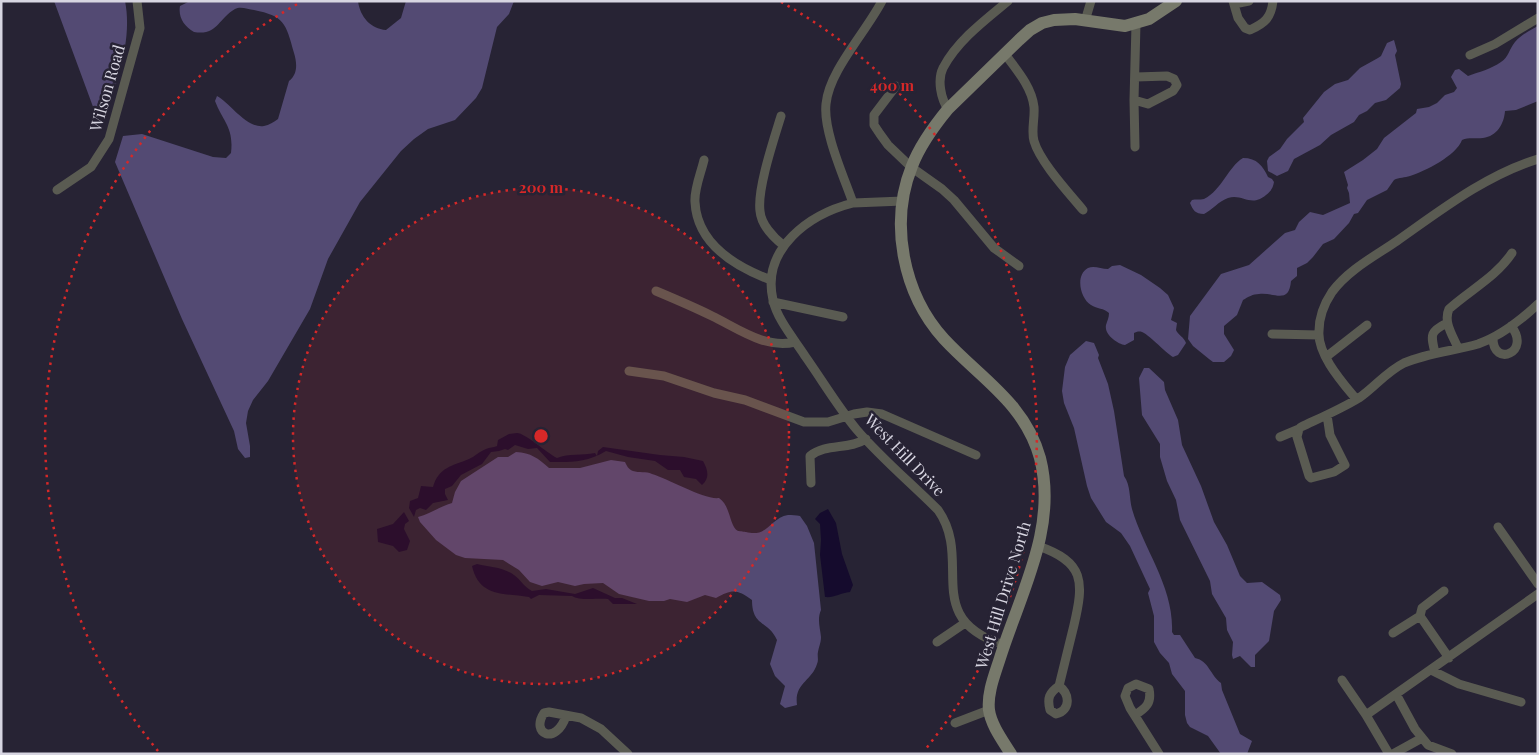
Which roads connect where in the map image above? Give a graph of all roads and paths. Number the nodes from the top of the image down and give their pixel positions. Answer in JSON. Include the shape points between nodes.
{"nodes":[{"id":1,"x":137,"y":1,"type":"edge"},
{"id":2,"x":882,"y":1,"type":"edge"},
{"id":3,"x":1008,"y":1,"type":"edge"},
{"id":4,"x":1091,"y":1,"type":"edge"},
{"id":5,"x":1176,"y":1,"type":"edge"},
{"id":6,"x":1249,"y":1,"type":"edge"},
{"id":7,"x":1273,"y":1,"type":"edge"},
{"id":8,"x":1234,"y":2,"type":"edge"},
{"id":9,"x":1538,"y":18,"type":"edge"},
{"id":10,"x":1085,"y":21,"type":"junction"},
{"id":11,"x":1136,"y":24,"type":"junction"},
{"id":12,"x":1005,"y":54,"type":"junction"},
{"id":13,"x":1470,"y":55,"type":"dead end"},
{"id":14,"x":1136,"y":77,"type":"junction"},
{"id":15,"x":896,"y":86,"type":"dead end"},
{"id":16,"x":1134,"y":100,"type":"junction"},
{"id":17,"x":948,"y":109,"type":"junction"},
{"id":18,"x":781,"y":116,"type":"dead end"},
{"id":19,"x":1134,"y":147,"type":"dead end"},
{"id":20,"x":1538,"y":159,"type":"edge"},
{"id":21,"x":704,"y":160,"type":"dead end"},
{"id":22,"x":911,"y":167,"type":"junction"},
{"id":23,"x":57,"y":190,"type":"dead end"},
{"id":24,"x":903,"y":201,"type":"junction"},
{"id":25,"x":853,"y":203,"type":"junction"},
{"id":26,"x":1082,"y":210,"type":"dead end"},
{"id":27,"x":783,"y":245,"type":"junction"},
{"id":28,"x":1512,"y":252,"type":"dead end"},
{"id":29,"x":1019,"y":266,"type":"dead end"},
{"id":30,"x":771,"y":280,"type":"junction"},
{"id":31,"x":656,"y":291,"type":"dead end"},
{"id":32,"x":773,"y":302,"type":"junction"},
{"id":33,"x":1538,"y":304,"type":"edge"},
{"id":34,"x":843,"y":317,"type":"dead end"},
{"id":35,"x":1447,"y":323,"type":"junction"},
{"id":36,"x":1367,"y":325,"type":"dead end"},
{"id":37,"x":1511,"y":326,"type":"junction"},
{"id":38,"x":1272,"y":334,"type":"dead end"},
{"id":39,"x":1319,"y":335,"type":"junction"},
{"id":40,"x":1493,"y":338,"type":"junction"},
{"id":41,"x":795,"y":342,"type":"junction"},
{"id":42,"x":1458,"y":348,"type":"junction"},
{"id":43,"x":1435,"y":353,"type":"junction"},
{"id":44,"x":1326,"y":357,"type":"junction"},
{"id":45,"x":628,"y":370,"type":"dead end"},
{"id":46,"x":1356,"y":399,"type":"junction"},
{"id":47,"x":1327,"y":415,"type":"junction"},
{"id":48,"x":846,"y":416,"type":"junction"},
{"id":49,"x":1299,"y":430,"type":"junction"},
{"id":50,"x":1280,"y":437,"type":"dead end"},
{"id":51,"x":866,"y":439,"type":"junction"},
{"id":52,"x":976,"y":455,"type":"dead end"},
{"id":53,"x":810,"y":483,"type":"dead end"},
{"id":54,"x":1498,"y":527,"type":"dead end"},
{"id":55,"x":1038,"y":546,"type":"junction"},
{"id":56,"x":1538,"y":584,"type":"edge"},
{"id":57,"x":1444,"y":591,"type":"dead end"},
{"id":58,"x":1538,"y":594,"type":"edge"},
{"id":59,"x":1420,"y":616,"type":"junction"},
{"id":60,"x":965,"y":623,"type":"junction"},
{"id":61,"x":1393,"y":633,"type":"dead end"},
{"id":62,"x":937,"y":642,"type":"dead end"},
{"id":63,"x":1004,"y":645,"type":"junction"},
{"id":64,"x":1448,"y":658,"type":"junction"},
{"id":65,"x":1431,"y":670,"type":"junction"},
{"id":66,"x":1342,"y":680,"type":"dead end"},
{"id":67,"x":1059,"y":686,"type":"dead end"},
{"id":68,"x":1396,"y":694,"type":"junction"},
{"id":69,"x":1521,"y":702,"type":"dead end"},
{"id":70,"x":989,"y":710,"type":"junction"},
{"id":71,"x":1135,"y":715,"type":"dead end"},
{"id":72,"x":1366,"y":715,"type":"junction"},
{"id":73,"x":566,"y":716,"type":"dead end"},
{"id":74,"x":955,"y":723,"type":"dead end"},
{"id":75,"x":1422,"y":738,"type":"junction"},
{"id":76,"x":628,"y":754,"type":"edge"},
{"id":77,"x":1011,"y":754,"type":"edge"},
{"id":78,"x":1158,"y":754,"type":"edge"},
{"id":79,"x":1389,"y":754,"type":"edge"},
{"id":80,"x":1393,"y":754,"type":"edge"},
{"id":81,"x":1452,"y":754,"type":"edge"}],
"edges":[{"from":1,"to":23,"type":"street","name":"Wilson Road","via":[[140,28],[109,139],[91,168]]},
{"from":2,"to":25,"type":"street","via":[[834,79],[825,105],[830,137]]},
{"from":3,"to":17,"type":"street","via":[[980,24],[942,69],[940,80]]},
{"from":4,"to":10,"type":"street"},
{"from":5,"to":11,"type":"street","name":"West Hill Drive North"},
{"from":6,"to":8,"type":"street"},
{"from":7,"to":8,"type":"street","via":[[1272,13],[1265,22],[1250,30],[1238,18]]},
{"from":9,"to":13,"type":"street"},
{"from":10,"to":11,"type":"street","name":"West Hill Drive North","via":[[1125,26]]},
{"from":10,"to":12,"type":"street","name":"West Hill Drive North","via":[[1042,23]]},
{"from":11,"to":14,"type":"street"},
{"from":12,"to":17,"type":"street","name":"West Hill Drive North"},
{"from":12,"to":26,"type":"street","via":[[1030,91],[1034,105],[1034,141],[1040,155]]},
{"from":14,"to":16,"type":"street"},
{"from":14,"to":16,"type":"street","via":[[1167,76],[1174,78],[1177,85],[1148,104]]},
{"from":15,"to":22,"type":"street","via":[[874,115],[874,125],[888,145]]},
{"from":16,"to":19,"type":"street"},
{"from":17,"to":22,"type":"street","name":"West Hill Drive North","via":[[928,135]]},
{"from":18,"to":27,"type":"street","via":[[761,191],[760,211],[774,237]]},
{"from":20,"to":39,"type":"street","via":[[1505,172],[1462,196],[1350,273],[1332,292],[1322,312]]},
{"from":21,"to":30,"type":"street","via":[[694,200],[704,232],[726,258]]},
{"from":22,"to":24,"type":"street","name":"West Hill Drive North"},
{"from":22,"to":29,"type":"street","via":[[954,200],[994,248]]},
{"from":24,"to":25,"type":"street","name":"West Hill Drive"},
{"from":24,"to":55,"type":"street","name":"West Hill Drive North","via":[[903,251],[907,273],[921,307],[943,338],[1004,396],[1032,435],[1040,459],[1044,488]]},
{"from":25,"to":27,"type":"street","name":"West Hill Drive","via":[[808,222]]},
{"from":27,"to":30,"type":"street","name":"West Hill Drive"},
{"from":28,"to":35,"type":"street","via":[[1493,275],[1449,309]]},
{"from":30,"to":32,"type":"street","name":"West Hill Drive"},
{"from":31,"to":41,"type":"street","via":[[756,339],[783,344]]},
{"from":32,"to":34,"type":"street"},
{"from":32,"to":41,"type":"street","name":"West Hill Drive"},
{"from":33,"to":37,"type":"street"},
{"from":35,"to":42,"type":"street"},
{"from":35,"to":43,"type":"street","via":[[1432,332]]},
{"from":36,"to":44,"type":"street"},
{"from":37,"to":40,"type":"street"},
{"from":37,"to":40,"type":"street","via":[[1518,342],[1509,354],[1504,355],[1494,348]]},
{"from":38,"to":39,"type":"street"},
{"from":39,"to":44,"type":"street"},
{"from":40,"to":42,"type":"street"},
{"from":41,"to":48,"type":"street","name":"West Hill Drive"},
{"from":42,"to":43,"type":"street"},
{"from":43,"to":46,"type":"street","via":[[1389,371]]},
{"from":44,"to":46,"type":"street"},
{"from":45,"to":48,"type":"street","via":[[664,376],[804,422],[828,422]]},
{"from":46,"to":47,"type":"street"},
{"from":47,"to":49,"type":"street","via":[[1301,426]]},
{"from":47,"to":49,"type":"street","via":[[1330,435],[1345,465],[1334,472],[1309,476],[1297,437]]},
{"from":48,"to":51,"type":"street","name":"West Hill Drive"},
{"from":48,"to":52,"type":"street","via":[[867,412],[882,414]]},
{"from":49,"to":50,"type":"street"},
{"from":51,"to":53,"type":"street","via":[[858,444],[818,450],[810,456]]},
{"from":51,"to":60,"type":"street","name":"West Hill Drive","via":[[938,510],[944,520],[951,541],[952,591]]},
{"from":54,"to":56,"type":"street"},
{"from":55,"to":63,"type":"street","name":"West Hill Drive North"},
{"from":55,"to":67,"type":"street","via":[[1067,560],[1080,581],[1080,600]]},
{"from":57,"to":59,"type":"street","via":[[1422,608]]},
{"from":58,"to":64,"type":"street"},
{"from":59,"to":61,"type":"street"},
{"from":59,"to":64,"type":"street"},
{"from":60,"to":62,"type":"street"},
{"from":60,"to":63,"type":"street","via":[[975,632]]},
{"from":63,"to":70,"type":"street","name":"West Hill Drive North"},
{"from":64,"to":65,"type":"street"},
{"from":65,"to":68,"type":"street"},
{"from":65,"to":69,"type":"street","via":[[1459,684]]},
{"from":66,"to":72,"type":"street"},
{"from":68,"to":72,"type":"street"},
{"from":68,"to":75,"type":"street"},
{"from":70,"to":74,"type":"street"},
{"from":70,"to":77,"type":"street"},
{"from":71,"to":78,"type":"street"},
{"from":72,"to":79,"type":"street"},
{"from":73,"to":76,"type":"street","via":[[581,718],[601,729]]},
{"from":75,"to":80,"type":"street"},
{"from":75,"to":81,"type":"street","via":[[1428,745]]}]}
